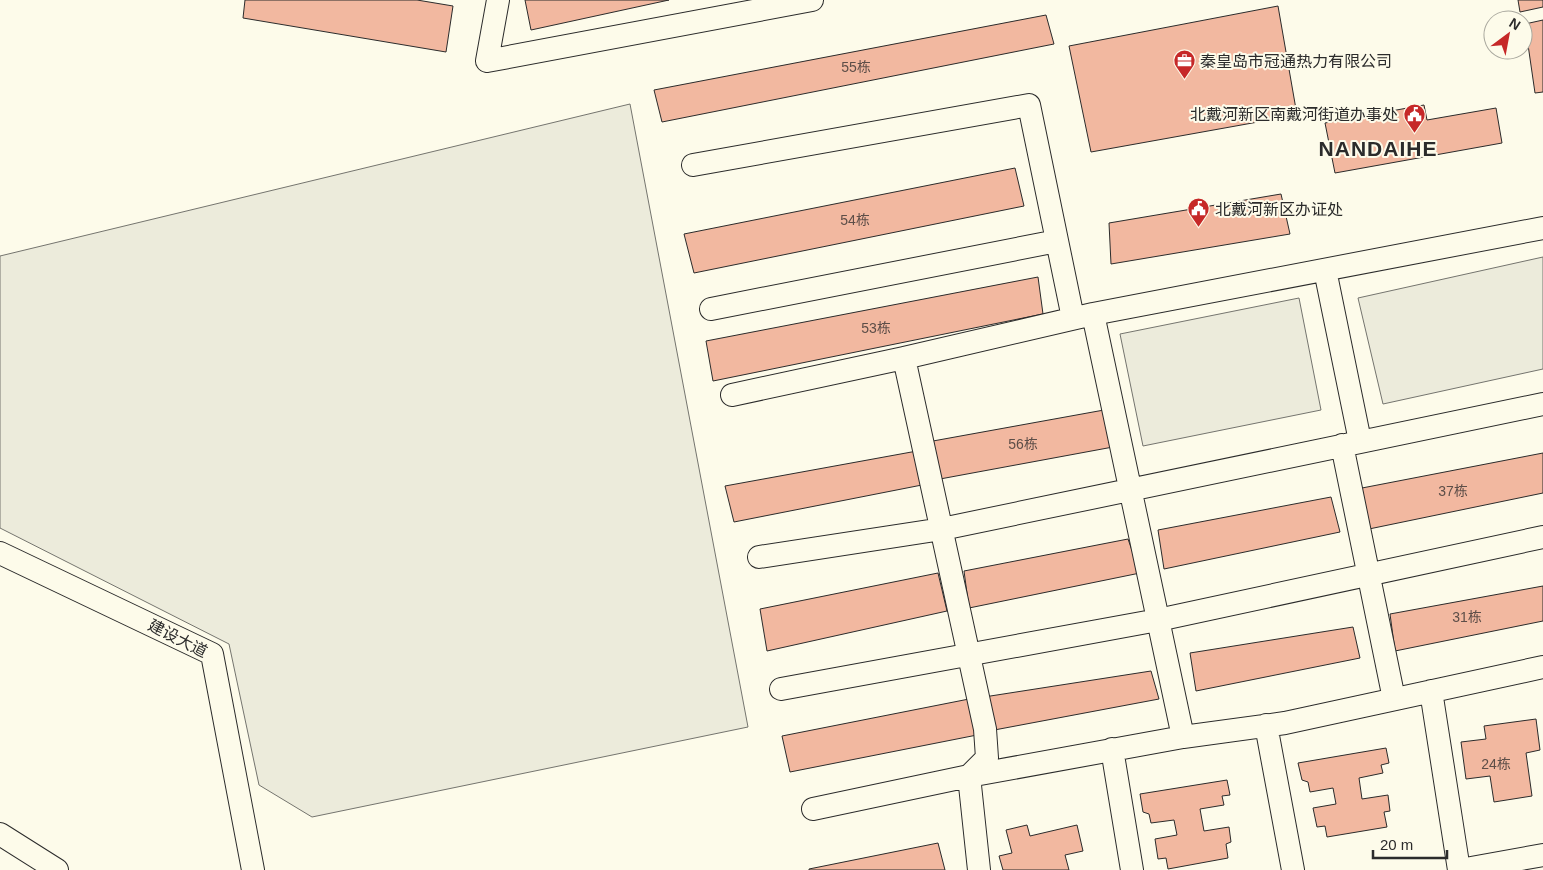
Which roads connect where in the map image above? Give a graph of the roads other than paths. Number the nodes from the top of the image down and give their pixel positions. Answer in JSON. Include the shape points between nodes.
{"nodes":[{"id":1,"x":498,"y":0,"type":"edge"},
{"id":2,"x":812,"y":0,"type":"edge"},
{"id":3,"x":693,"y":165,"type":"dead end"},
{"id":4,"x":1543,"y":228,"type":"edge"},
{"id":5,"x":1057,"y":241,"type":"junction"},
{"id":6,"x":1325,"y":270,"type":"junction"},
{"id":7,"x":711,"y":308,"type":"dead end"},
{"id":8,"x":1083,"y":316,"type":"junction"},
{"id":9,"x":904,"y":358,"type":"junction"},
{"id":10,"x":732,"y":394,"type":"dead end"},
{"id":11,"x":1543,"y":404,"type":"edge"},
{"id":12,"x":1351,"y":443,"type":"junction"},
{"id":13,"x":1130,"y":488,"type":"junction"},
{"id":14,"x":942,"y":529,"type":"junction"},
{"id":15,"x":1543,"y":537,"type":"edge"},
{"id":16,"x":0,"y":553,"type":"edge"},
{"id":17,"x":759,"y":557,"type":"dead end"},
{"id":18,"x":1368,"y":575,"type":"junction"},
{"id":19,"x":1158,"y":620,"type":"junction"},
{"id":20,"x":971,"y":655,"type":"junction"},
{"id":21,"x":1543,"y":667,"type":"edge"},
{"id":22,"x":781,"y":690,"type":"dead end"},
{"id":23,"x":1431,"y":691,"type":"junction"},
{"id":24,"x":1394,"y":699,"type":"junction"},
{"id":25,"x":1266,"y":725,"type":"junction"},
{"id":26,"x":1183,"y":737,"type":"junction"},
{"id":27,"x":1112,"y":749,"type":"junction"},
{"id":28,"x":969,"y":776,"type":"junction"},
{"id":29,"x":813,"y":809,"type":"dead end"},
{"id":30,"x":0,"y":834,"type":"edge"},
{"id":31,"x":1543,"y":855,"type":"edge"},
{"id":32,"x":57,"y":870,"type":"edge"},
{"id":33,"x":253,"y":870,"type":"edge"},
{"id":34,"x":979,"y":870,"type":"edge"},
{"id":35,"x":1132,"y":870,"type":"edge"},
{"id":36,"x":1294,"y":870,"type":"edge"},
{"id":37,"x":1459,"y":870,"type":"edge"}],
"edges":[{"from":1,"to":2,"type":"street","via":[[487,61]]},
{"from":3,"to":5,"type":"street","via":[[1028,105]]},
{"from":4,"to":6,"type":"street"},
{"from":5,"to":7,"type":"street"},
{"from":5,"to":8,"type":"street"},
{"from":6,"to":8,"type":"street"},
{"from":6,"to":12,"type":"street"},
{"from":8,"to":9,"type":"street"},
{"from":8,"to":13,"type":"street"},
{"from":9,"to":10,"type":"street"},
{"from":9,"to":14,"type":"street"},
{"from":11,"to":12,"type":"street"},
{"from":12,"to":13,"type":"street"},
{"from":12,"to":18,"type":"street"},
{"from":13,"to":14,"type":"street"},
{"from":13,"to":19,"type":"street"},
{"from":14,"to":17,"type":"street"},
{"from":14,"to":20,"type":"street"},
{"from":15,"to":18,"type":"street"},
{"from":16,"to":33,"type":"street","name":"建设大道","via":[[212,654]]},
{"from":18,"to":19,"type":"street"},
{"from":18,"to":24,"type":"street"},
{"from":19,"to":20,"type":"street"},
{"from":19,"to":26,"type":"street"},
{"from":20,"to":22,"type":"street"},
{"from":20,"to":28,"type":"street","via":[[987,758]]},
{"from":21,"to":23,"type":"street"},
{"from":23,"to":24,"type":"street"},
{"from":23,"to":37,"type":"street"},
{"from":24,"to":25,"type":"street"},
{"from":25,"to":26,"type":"street"},
{"from":25,"to":36,"type":"street"},
{"from":26,"to":27,"type":"street"},
{"from":27,"to":28,"type":"street"},
{"from":27,"to":35,"type":"street"},
{"from":28,"to":29,"type":"street"},
{"from":28,"to":34,"type":"street"},
{"from":30,"to":32,"type":"street"},
{"from":31,"to":37,"type":"street"}]}
